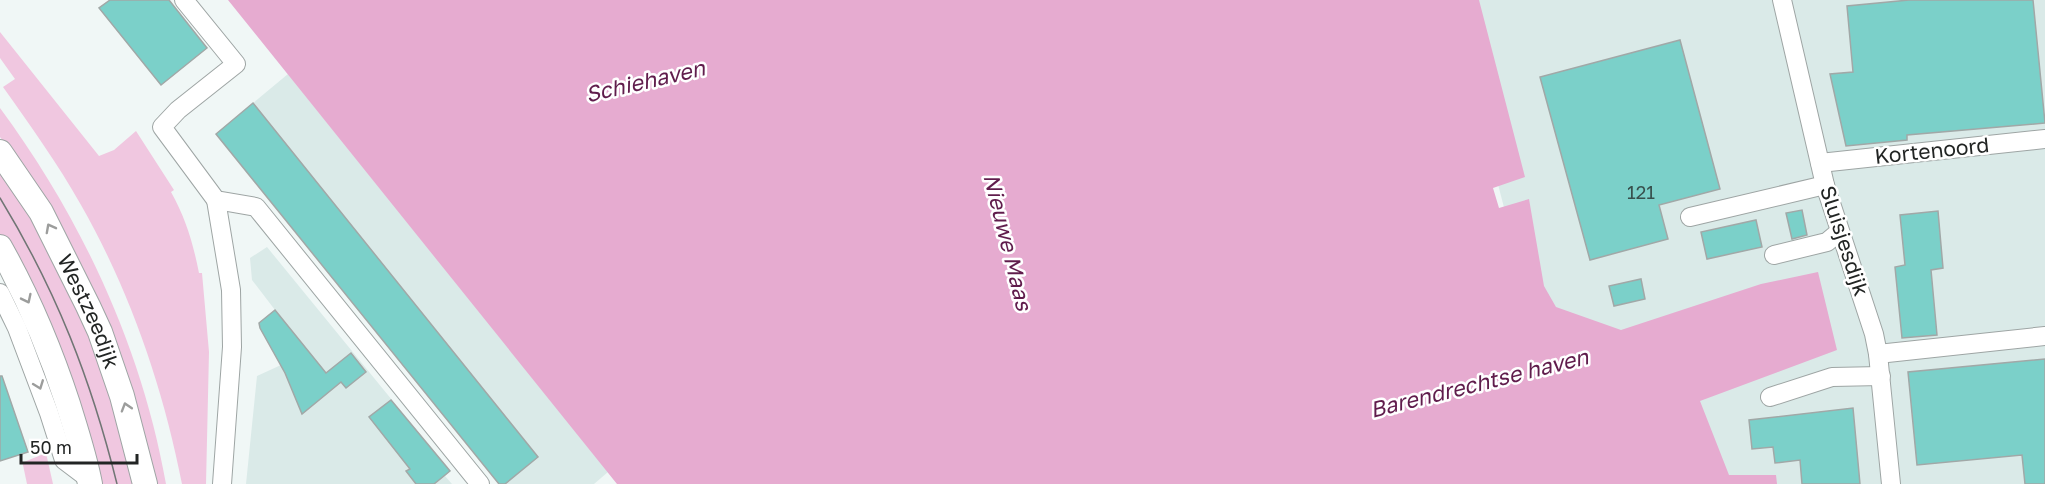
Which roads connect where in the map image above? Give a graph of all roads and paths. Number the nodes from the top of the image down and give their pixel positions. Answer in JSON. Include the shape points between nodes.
{"nodes":[{"id":1,"x":184,"y":0,"type":"edge"},
{"id":2,"x":1782,"y":0,"type":"edge"},
{"id":3,"x":2045,"y":139,"type":"edge"},
{"id":4,"x":0,"y":152,"type":"edge"},
{"id":5,"x":1820,"y":163,"type":"junction"},
{"id":6,"x":1825,"y":184,"type":"junction"},
{"id":7,"x":216,"y":200,"type":"junction"},
{"id":8,"x":1690,"y":217,"type":"dead end"},
{"id":9,"x":1839,"y":232,"type":"junction"},
{"id":10,"x":0,"y":247,"type":"edge"},
{"id":11,"x":1774,"y":255,"type":"dead end"},
{"id":12,"x":0,"y":293,"type":"edge"},
{"id":13,"x":2045,"y":336,"type":"edge"},
{"id":14,"x":1878,"y":354,"type":"junction"},
{"id":15,"x":1881,"y":376,"type":"junction"},
{"id":16,"x":1770,"y":397,"type":"dead end"},
{"id":17,"x":472,"y":481,"type":"edge"},
{"id":18,"x":90,"y":482,"type":"edge"},
{"id":19,"x":145,"y":484,"type":"edge"},
{"id":20,"x":222,"y":484,"type":"edge"},
{"id":21,"x":1891,"y":484,"type":"edge"}],
"edges":[{"from":1,"to":7,"type":"street","via":[[236,64],[172,103],[162,127]]},
{"from":2,"to":5,"type":"street","name":"Sluisjesdijk"},
{"from":3,"to":5,"type":"street","name":"Kortenoord"},
{"from":19,"to":4,"type":"main road","name":"Westzeedijk","one_way":true,"via":[[122,396],[88,306],[41,212]]},
{"from":5,"to":6,"type":"street","name":"Sluisjesdijk"},
{"from":6,"to":8,"type":"street"},
{"from":6,"to":9,"type":"street","name":"Sluisjesdijk"},
{"from":7,"to":17,"type":"street","via":[[256,207]]},
{"from":7,"to":20,"type":"street","via":[[231,290],[232,347]]},
{"from":9,"to":11,"type":"street","via":[[1827,242]]},
{"from":9,"to":14,"type":"street","name":"Sluisjesdijk"},
{"from":10,"to":18,"type":"main road","one_way":true,"via":[[33,311],[55,366]]},
{"from":12,"to":18,"type":"street","one_way":true,"via":[[49,412],[64,460]]},
{"from":13,"to":14,"type":"street"},
{"from":14,"to":15,"type":"street","name":"Sluisjesdijk"},
{"from":15,"to":16,"type":"street","via":[[1832,377]]},
{"from":15,"to":21,"type":"street","name":"Sluisjesdijk"}]}
